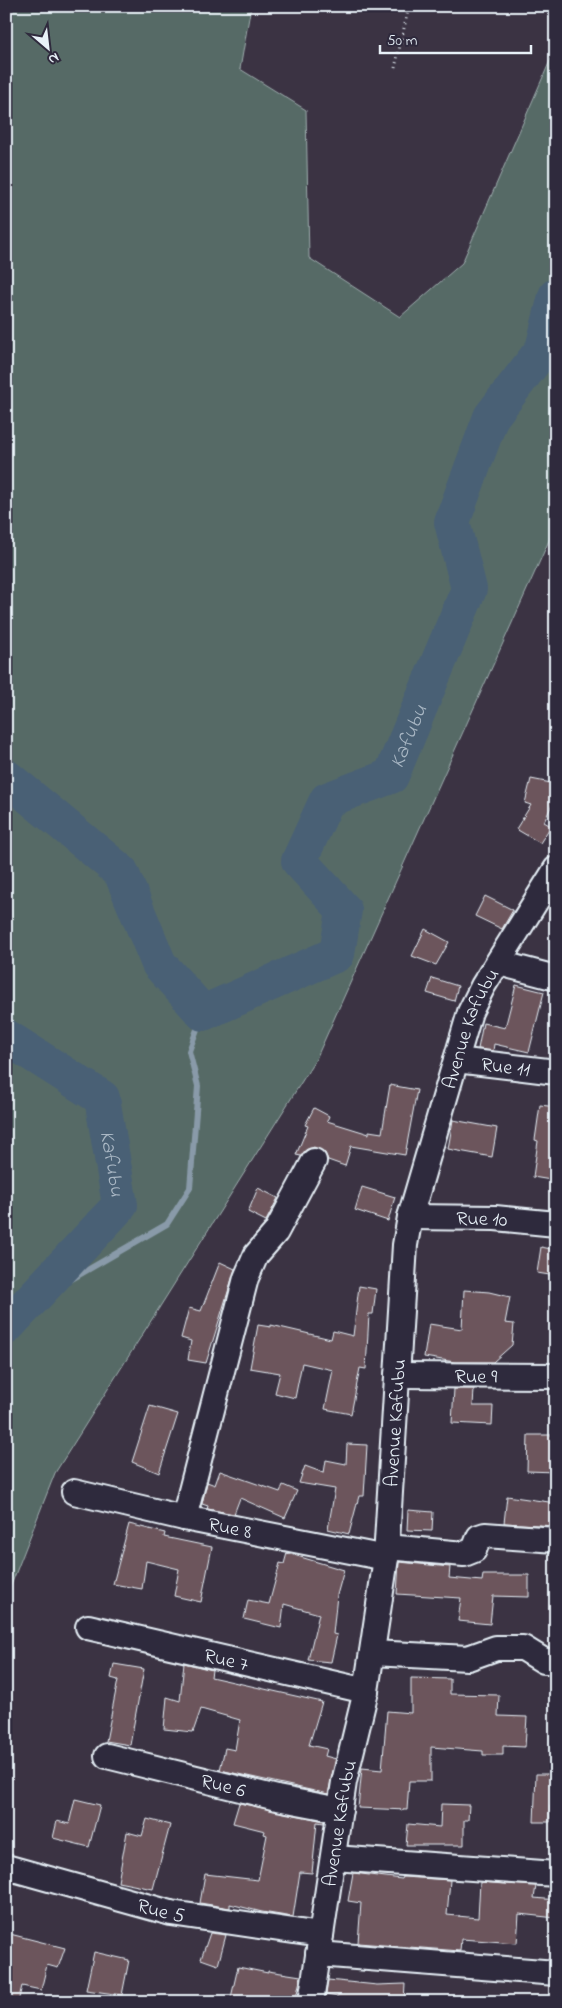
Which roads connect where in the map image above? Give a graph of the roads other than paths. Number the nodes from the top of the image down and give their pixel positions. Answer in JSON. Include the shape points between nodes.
{"nodes":[{"id":1,"x":556,"y":869,"type":"edge"},
{"id":2,"x":548,"y":900,"type":"edge"},
{"id":3,"x":499,"y":963,"type":"junction"},
{"id":4,"x":556,"y":978,"type":"edge"},
{"id":5,"x":456,"y":1060,"type":"junction"},
{"id":6,"x":556,"y":1072,"type":"edge"},
{"id":7,"x":314,"y":1162,"type":"dead end"},
{"id":8,"x":410,"y":1217,"type":"junction"},
{"id":9,"x":556,"y":1224,"type":"edge"},
{"id":10,"x":397,"y":1375,"type":"junction"},
{"id":11,"x":556,"y":1376,"type":"edge"},
{"id":12,"x":74,"y":1492,"type":"dead end"},
{"id":13,"x":184,"y":1518,"type":"junction"},
{"id":14,"x":556,"y":1540,"type":"edge"},
{"id":15,"x":386,"y":1553,"type":"junction"},
{"id":16,"x":88,"y":1627,"type":"dead end"},
{"id":17,"x":372,"y":1653,"type":"junction"},
{"id":18,"x":556,"y":1661,"type":"edge"},
{"id":19,"x":366,"y":1691,"type":"junction"},
{"id":20,"x":107,"y":1756,"type":"dead end"},
{"id":21,"x":340,"y":1810,"type":"junction"},
{"id":22,"x":334,"y":1858,"type":"junction"},
{"id":23,"x":6,"y":1867,"type":"edge"},
{"id":24,"x":556,"y":1874,"type":"edge"},
{"id":25,"x":320,"y":1944,"type":"junction"},
{"id":26,"x":556,"y":1973,"type":"edge"},
{"id":27,"x":311,"y":2002,"type":"edge"}],
"edges":[{"from":1,"to":2,"type":"street","name":"Avenue Kafubu"},
{"from":2,"to":3,"type":"street","name":"Avenue Kafubu"},
{"from":3,"to":4,"type":"street"},
{"from":3,"to":5,"type":"street","name":"Avenue Kafubu","via":[[470,1012]]},
{"from":5,"to":6,"type":"street","name":"Rue 11"},
{"from":5,"to":8,"type":"street","name":"Avenue Kafubu"},
{"from":7,"to":13,"type":"street","via":[[276,1232],[256,1255],[246,1278]]},
{"from":8,"to":9,"type":"street","name":"Rue 10","via":[[495,1218]]},
{"from":8,"to":10,"type":"street","name":"Avenue Kafubu","via":[[405,1245]]},
{"from":10,"to":11,"type":"street","name":"Rue 9"},
{"from":10,"to":15,"type":"street","name":"Avenue Kafubu"},
{"from":12,"to":13,"type":"street","name":"Rue 8"},
{"from":13,"to":15,"type":"street","name":"Rue 8"},
{"from":14,"to":15,"type":"street","name":"Rue 8","via":[[484,1535],[474,1550],[464,1554]]},
{"from":15,"to":17,"type":"street","name":"Avenue Kafubu"},
{"from":16,"to":19,"type":"street","name":"Rue 7"},
{"from":17,"to":18,"type":"street","via":[[468,1658],[496,1648],[523,1648],[544,1661]]},
{"from":17,"to":19,"type":"street","name":"Avenue Kafubu"},
{"from":19,"to":21,"type":"street","name":"Avenue Kafubu"},
{"from":20,"to":21,"type":"street","name":"Rue 6","via":[[277,1798]]},
{"from":21,"to":22,"type":"street","name":"Avenue Kafubu"},
{"from":22,"to":24,"type":"street"},
{"from":22,"to":25,"type":"street","name":"Avenue Kafubu"},
{"from":23,"to":25,"type":"street","name":"Rue 5","via":[[171,1913]]},
{"from":25,"to":26,"type":"street","name":"Rue 5"},
{"from":25,"to":27,"type":"street","name":"Avenue Kafubu"}]}
